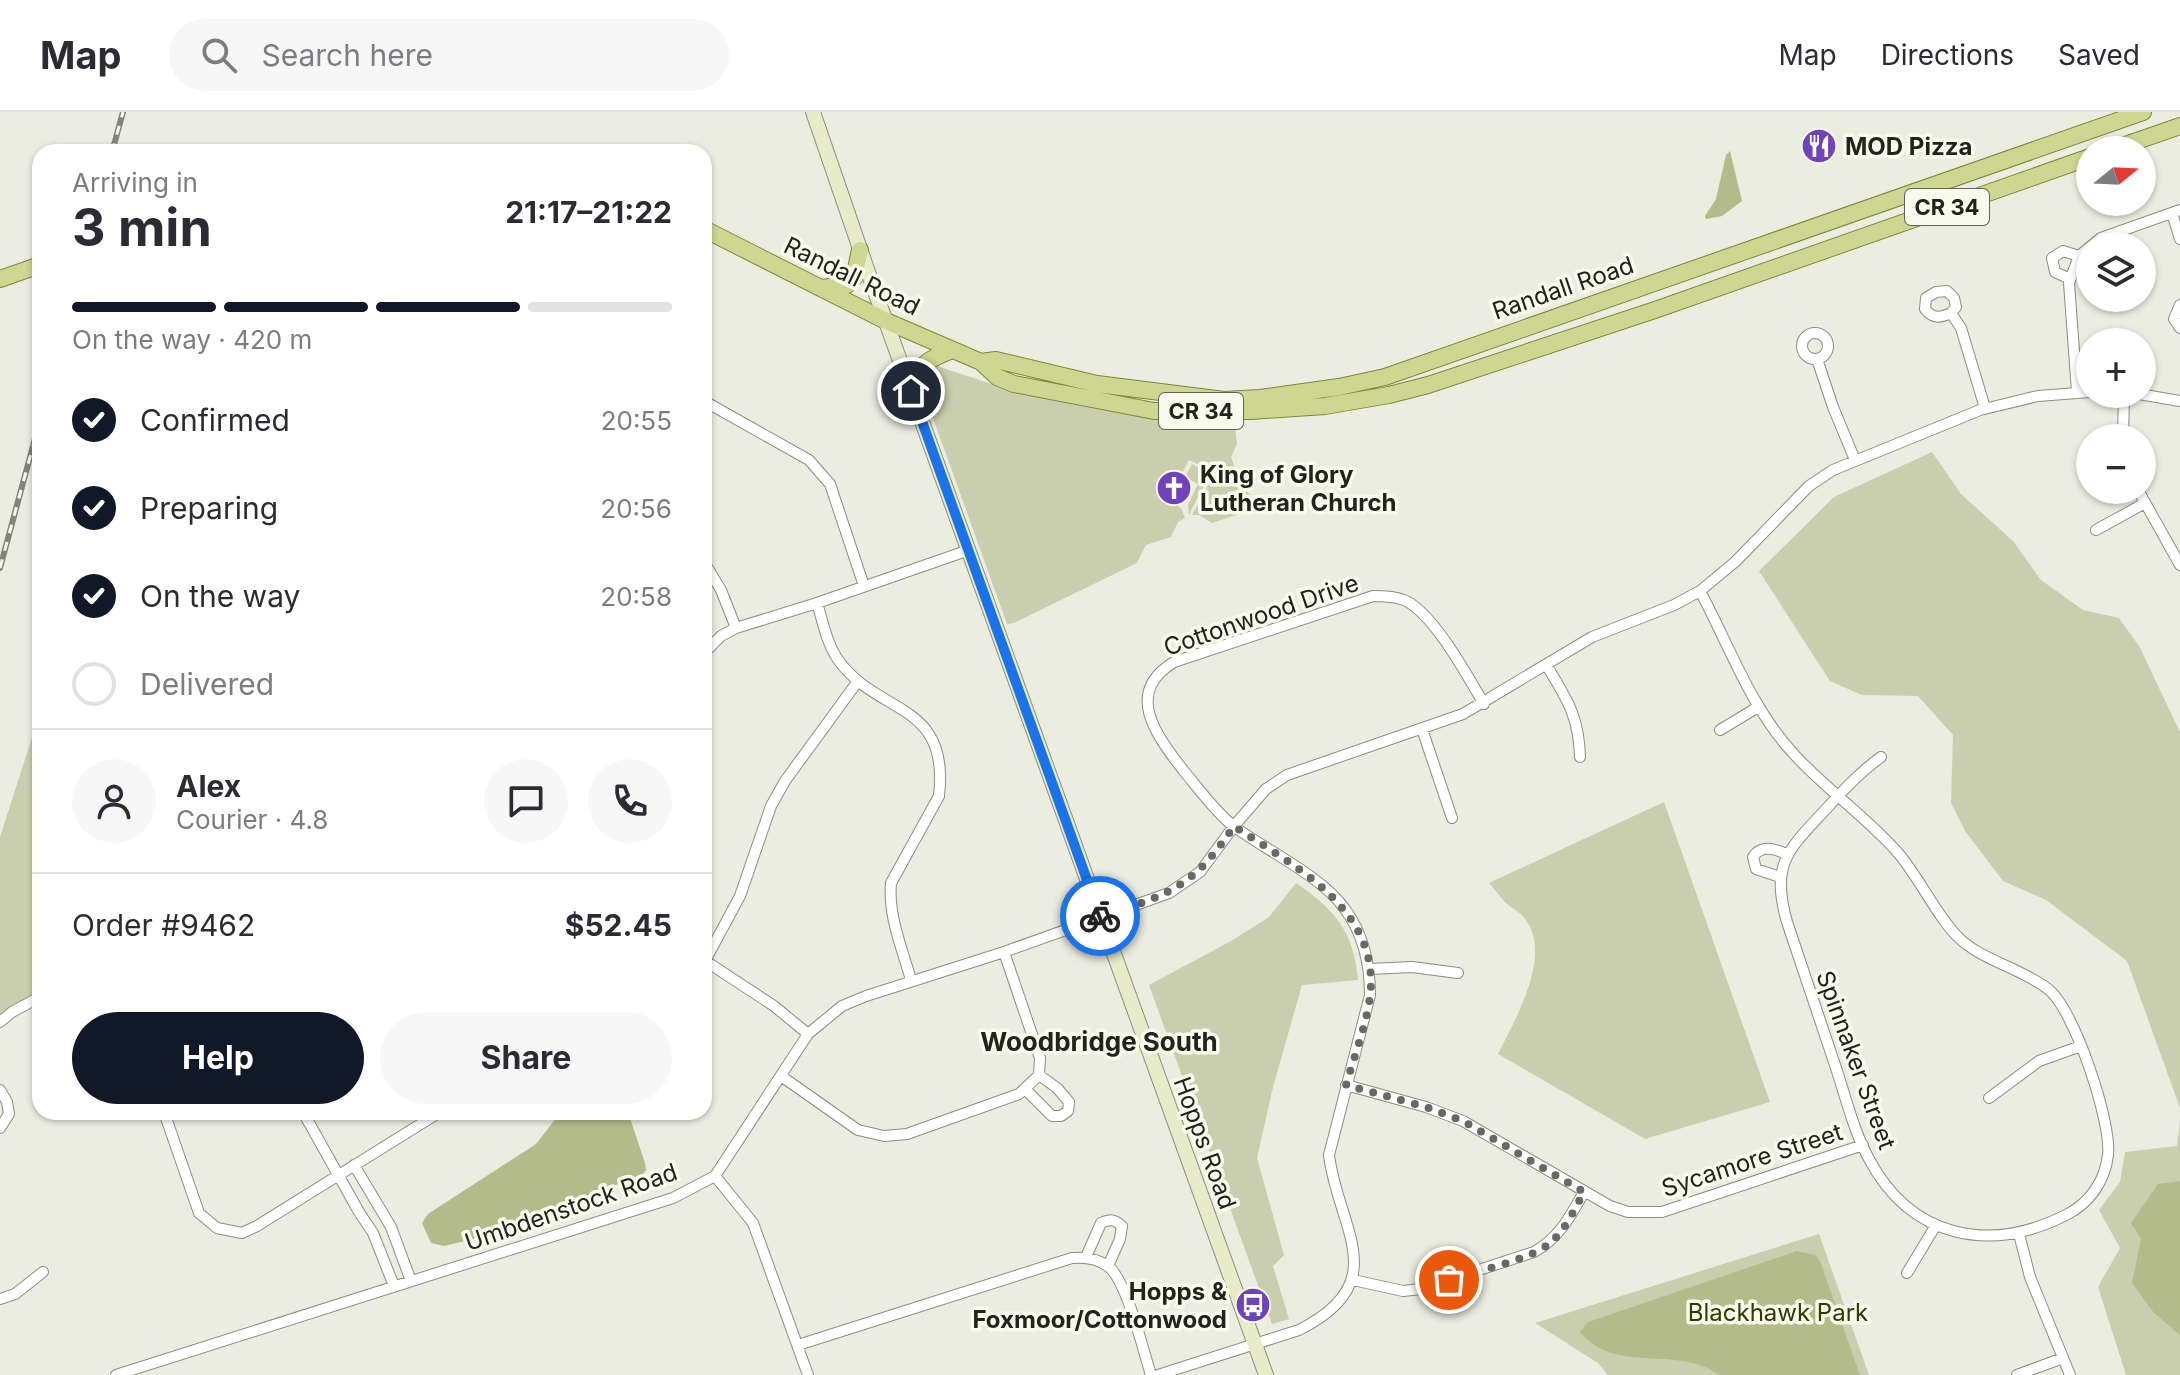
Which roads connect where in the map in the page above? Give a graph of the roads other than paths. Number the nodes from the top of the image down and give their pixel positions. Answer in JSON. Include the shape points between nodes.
{"nodes":[{"id":1,"x":813,"y":112,"type":"edge"},
{"id":2,"x":2143,"y":112,"type":"edge"},
{"id":3,"x":2180,"y":126,"type":"edge"},
{"id":4,"x":2151,"y":136,"type":"edge"},
{"id":5,"x":2076,"y":162,"type":"edge"},
{"id":6,"x":2176,"y":212,"type":"edge"},
{"id":7,"x":2118,"y":232,"type":"edge"},
{"id":8,"x":712,"y":233,"type":"edge"},
{"id":9,"x":2180,"y":239,"type":"edge"},
{"id":10,"x":860,"y":250,"type":"junction"},
{"id":11,"x":2076,"y":255,"type":"edge"},
{"id":12,"x":2076,"y":264,"type":"edge"},
{"id":13,"x":32,"y":268,"type":"edge"},
{"id":14,"x":0,"y":279,"type":"edge"},
{"id":15,"x":2070,"y":279,"type":"junction"},
{"id":16,"x":821,"y":288,"type":"junction"},
{"id":17,"x":2180,"y":305,"type":"edge"},
{"id":18,"x":1951,"y":313,"type":"dead end"},
{"id":19,"x":886,"y":321,"type":"junction"},
{"id":20,"x":2180,"y":328,"type":"edge"},
{"id":21,"x":952,"y":350,"type":"junction"},
{"id":22,"x":1817,"y":359,"type":"dead end"},
{"id":23,"x":981,"y":362,"type":"junction"},
{"id":24,"x":2076,"y":376,"type":"edge"},
{"id":25,"x":911,"y":391,"type":"junction"},
{"id":26,"x":2076,"y":392,"type":"edge"},
{"id":27,"x":2156,"y":397,"type":"edge"},
{"id":28,"x":2180,"y":401,"type":"edge"},
{"id":29,"x":712,"y":405,"type":"edge"},
{"id":30,"x":1985,"y":408,"type":"junction"},
{"id":31,"x":1855,"y":460,"type":"junction"},
{"id":32,"x":2143,"y":504,"type":"edge"},
{"id":33,"x":2146,"y":504,"type":"edge"},
{"id":34,"x":2096,"y":530,"type":"dead end"},
{"id":35,"x":969,"y":550,"type":"junction"},
{"id":36,"x":2180,"y":565,"type":"edge"},
{"id":37,"x":712,"y":575,"type":"edge"},
{"id":38,"x":864,"y":586,"type":"junction"},
{"id":39,"x":1700,"y":591,"type":"junction"},
{"id":40,"x":817,"y":603,"type":"junction"},
{"id":41,"x":736,"y":628,"type":"junction"},
{"id":42,"x":712,"y":645,"type":"edge"},
{"id":43,"x":1547,"y":666,"type":"junction"},
{"id":44,"x":858,"y":681,"type":"junction"},
{"id":45,"x":1484,"y":704,"type":"junction"},
{"id":46,"x":1758,"y":707,"type":"junction"},
{"id":47,"x":1422,"y":729,"type":"junction"},
{"id":48,"x":1720,"y":730,"type":"dead end"},
{"id":49,"x":1580,"y":757,"type":"dead end"},
{"id":50,"x":1881,"y":757,"type":"dead end"},
{"id":51,"x":1838,"y":796,"type":"junction"},
{"id":52,"x":1452,"y":818,"type":"dead end"},
{"id":53,"x":1234,"y":826,"type":"junction"},
{"id":54,"x":1787,"y":854,"type":"junction"},
{"id":55,"x":1780,"y":877,"type":"junction"},
{"id":56,"x":1101,"y":917,"type":"junction"},
{"id":57,"x":712,"y":946,"type":"edge"},
{"id":58,"x":1004,"y":952,"type":"junction"},
{"id":59,"x":712,"y":965,"type":"edge"},
{"id":60,"x":1370,"y":969,"type":"junction"},
{"id":61,"x":1458,"y":973,"type":"dead end"},
{"id":62,"x":911,"y":980,"type":"junction"},
{"id":63,"x":32,"y":1001,"type":"edge"},
{"id":64,"x":0,"y":1022,"type":"edge"},
{"id":65,"x":808,"y":1034,"type":"junction"},
{"id":66,"x":2081,"y":1046,"type":"junction"},
{"id":67,"x":1039,"y":1075,"type":"junction"},
{"id":68,"x":781,"y":1076,"type":"junction"},
{"id":69,"x":1346,"y":1085,"type":"junction"},
{"id":70,"x":1025,"y":1089,"type":"junction"},
{"id":71,"x":0,"y":1090,"type":"edge"},
{"id":72,"x":1989,"y":1098,"type":"dead end"},
{"id":73,"x":167,"y":1120,"type":"edge"},
{"id":74,"x":308,"y":1120,"type":"edge"},
{"id":75,"x":427,"y":1120,"type":"edge"},
{"id":76,"x":0,"y":1128,"type":"edge"},
{"id":77,"x":1863,"y":1145,"type":"junction"},
{"id":78,"x":354,"y":1165,"type":"junction"},
{"id":79,"x":339,"y":1173,"type":"junction"},
{"id":80,"x":715,"y":1176,"type":"junction"},
{"id":81,"x":1584,"y":1192,"type":"junction"},
{"id":82,"x":1936,"y":1225,"type":"junction"},
{"id":83,"x":2019,"y":1234,"type":"junction"},
{"id":84,"x":1086,"y":1257,"type":"junction"},
{"id":85,"x":1108,"y":1266,"type":"junction"},
{"id":86,"x":43,"y":1272,"type":"dead end"},
{"id":87,"x":1907,"y":1273,"type":"dead end"},
{"id":88,"x":1353,"y":1280,"type":"junction"},
{"id":89,"x":411,"y":1281,"type":"junction"},
{"id":90,"x":394,"y":1286,"type":"junction"},
{"id":91,"x":0,"y":1299,"type":"edge"},
{"id":92,"x":1254,"y":1343,"type":"junction"},
{"id":93,"x":798,"y":1345,"type":"junction"},
{"id":94,"x":2063,"y":1358,"type":"junction"},
{"id":95,"x":116,"y":1375,"type":"edge"},
{"id":96,"x":808,"y":1375,"type":"edge"},
{"id":97,"x":1151,"y":1375,"type":"edge"},
{"id":98,"x":1158,"y":1375,"type":"edge"},
{"id":99,"x":1266,"y":1375,"type":"edge"},
{"id":100,"x":2017,"y":1375,"type":"edge"},
{"id":101,"x":2070,"y":1375,"type":"edge"}],
"edges":[{"from":1,"to":10,"type":"main road","name":"Hopps Road"},
{"from":2,"to":23,"type":"main road","name":"Randall Road","number":"CR 34","via":[[1385,377],[1339,387],[1224,400],[1097,384],[996,360]]},
{"from":3,"to":4,"type":"main road"},
{"from":5,"to":23,"type":"main road","name":"Randall Road","number":"CR 34","via":[[1655,310],[1378,397],[1251,411],[1154,411],[1014,384]]},
{"from":6,"to":7,"type":"street"},
{"from":6,"to":9,"type":"street"},
{"from":8,"to":16,"type":"main road","name":"Randall Road","number":"CR 34"},
{"from":10,"to":16,"type":"main road","via":[[854,278],[847,285]]},
{"from":10,"to":19,"type":"main road","name":"Hopps Road"},
{"from":11,"to":15,"type":"street","via":[[2063,251],[2052,258],[2055,272]]},
{"from":12,"to":15,"type":"street"},
{"from":13,"to":14,"type":"main road"},
{"from":15,"to":24,"type":"street"},
{"from":16,"to":19,"type":"main road","name":"Randall Road","number":"CR 34"},
{"from":17,"to":20,"type":"street","via":[[2174,319]]},
{"from":18,"to":30,"type":"street","via":[[1961,328]]},
{"from":19,"to":21,"type":"main road","name":"Randall Road","number":"CR 34"},
{"from":19,"to":25,"type":"main road","name":"Hopps Road"},
{"from":21,"to":23,"type":"main road","name":"Randall Road","number":"CR 34"},
{"from":21,"to":25,"type":"main road","via":[[927,360]]},
{"from":22,"to":31,"type":"street"},
{"from":25,"to":35,"type":"main road","name":"Hopps Road"},
{"from":26,"to":30,"type":"street","name":"Umbdenstock Road"},
{"from":27,"to":28,"type":"street"},
{"from":29,"to":38,"type":"street","via":[[820,471],[830,484]]},
{"from":30,"to":31,"type":"street","name":"Umbdenstock Road"},
{"from":31,"to":39,"type":"street","name":"Umbdenstock Road","via":[[1809,486]]},
{"from":32,"to":34,"type":"street"},
{"from":33,"to":36,"type":"street"},
{"from":35,"to":38,"type":"street"},
{"from":35,"to":56,"type":"main road","name":"Hopps Road"},
{"from":37,"to":41,"type":"street"},
{"from":38,"to":40,"type":"street"},
{"from":39,"to":43,"type":"street","name":"Umbdenstock Road","via":[[1592,637]]},
{"from":39,"to":46,"type":"street","name":"Spinnaker Street"},
{"from":40,"to":41,"type":"street"},
{"from":40,"to":44,"type":"street","via":[[835,654]]},
{"from":41,"to":42,"type":"street"},
{"from":43,"to":45,"type":"street","name":"Umbdenstock Road"},
{"from":43,"to":49,"type":"street","via":[[1573,710]]},
{"from":44,"to":57,"type":"street","via":[[771,806],[740,896]]},
{"from":44,"to":62,"type":"street","via":[[924,726],[939,760],[939,796],[891,883],[893,919]]},
{"from":45,"to":47,"type":"street","name":"Umbdenstock Road"},
{"from":45,"to":53,"type":"street","name":"Cottonwood Drive","via":[[1450,648],[1417,610],[1393,597],[1373,596],[1174,662],[1150,686],[1152,723],[1206,799]]},
{"from":46,"to":48,"type":"street"},
{"from":46,"to":51,"type":"street","name":"Spinnaker Street","via":[[1791,751]]},
{"from":47,"to":52,"type":"street"},
{"from":47,"to":53,"type":"street","name":"Umbdenstock Road","via":[[1287,775],[1266,789]]},
{"from":50,"to":51,"type":"street"},
{"from":51,"to":54,"type":"street","name":"Spinnaker Street"},
{"from":51,"to":66,"type":"street","name":"Spinnaker Street","via":[[1914,871],[1957,937],[2060,1000]]},
{"from":53,"to":56,"type":"street","name":"Umbdenstock Road","via":[[1184,885]]},
{"from":53,"to":60,"type":"street","name":"Cottonwood Drive","via":[[1338,900],[1360,933]]},
{"from":54,"to":55,"type":"street","name":"Spinnaker Street"},
{"from":54,"to":55,"type":"street","via":[[1768,848],[1753,857],[1756,869]]},
{"from":55,"to":77,"type":"street","name":"Spinnaker Street","via":[[1787,922]]},
{"from":56,"to":58,"type":"street","name":"Umbdenstock Road"},
{"from":56,"to":92,"type":"main road","name":"Hopps Road"},
{"from":58,"to":62,"type":"street","name":"Umbdenstock Road"},
{"from":58,"to":67,"type":"street","via":[[1040,1058]]},
{"from":59,"to":65,"type":"street"},
{"from":60,"to":61,"type":"street"},
{"from":60,"to":69,"type":"street","name":"Cottonwood Drive","via":[[1370,995]]},
{"from":62,"to":65,"type":"street","name":"Umbdenstock Road","via":[[842,1006]]},
{"from":63,"to":64,"type":"street"},
{"from":65,"to":68,"type":"street","name":"Umbdenstock Road"},
{"from":66,"to":72,"type":"street","via":[[2039,1061]]},
{"from":66,"to":83,"type":"street","name":"Spinnaker Street","via":[[2109,1137],[2103,1174],[2078,1209]]},
{"from":67,"to":70,"type":"street"},
{"from":67,"to":70,"type":"street","via":[[1069,1102],[1068,1111],[1052,1116]]},
{"from":68,"to":70,"type":"street","via":[[858,1130],[884,1136],[907,1134]]},
{"from":68,"to":80,"type":"street","name":"Umbdenstock Road"},
{"from":69,"to":81,"type":"street","name":"Sycamore Street","via":[[1463,1121]]},
{"from":69,"to":88,"type":"street","name":"Cottonwood Drive","via":[[1329,1155],[1352,1235]]},
{"from":71,"to":76,"type":"street","via":[[9,1114]]},
{"from":73,"to":79,"type":"street","via":[[199,1213],[217,1228],[242,1233]]},
{"from":74,"to":79,"type":"street"},
{"from":75,"to":78,"type":"street"},
{"from":77,"to":81,"type":"street","name":"Sycamore Street","via":[[1662,1212],[1628,1212]]},
{"from":77,"to":82,"type":"street","name":"Spinnaker Street","via":[[1888,1190]]},
{"from":78,"to":79,"type":"street"},
{"from":78,"to":89,"type":"street","via":[[391,1227]]},
{"from":79,"to":90,"type":"street","via":[[373,1233]]},
{"from":80,"to":89,"type":"street","name":"Umbdenstock Road","via":[[673,1198]]},
{"from":80,"to":93,"type":"street","via":[[753,1223]]},
{"from":81,"to":88,"type":"street","via":[[1563,1228],[1534,1252],[1421,1289],[1403,1291]]},
{"from":82,"to":83,"type":"street","name":"Spinnaker Street","via":[[1972,1236]]},
{"from":82,"to":87,"type":"street"},
{"from":83,"to":94,"type":"street","via":[[2030,1277]]},
{"from":84,"to":85,"type":"street"},
{"from":84,"to":85,"type":"street","via":[[1101,1223],[1116,1220],[1122,1226],[1120,1239]]},
{"from":84,"to":93,"type":"street"},
{"from":85,"to":97,"type":"street","via":[[1123,1289]]},
{"from":86,"to":91,"type":"street"},
{"from":88,"to":92,"type":"street","via":[[1317,1322]]},
{"from":89,"to":90,"type":"street","name":"Umbdenstock Road"},
{"from":90,"to":95,"type":"street","name":"Umbdenstock Road"},
{"from":92,"to":98,"type":"street"},
{"from":92,"to":99,"type":"main road","name":"Hopps Road"},
{"from":93,"to":96,"type":"street"},
{"from":94,"to":100,"type":"street"},
{"from":94,"to":101,"type":"street"}]}
